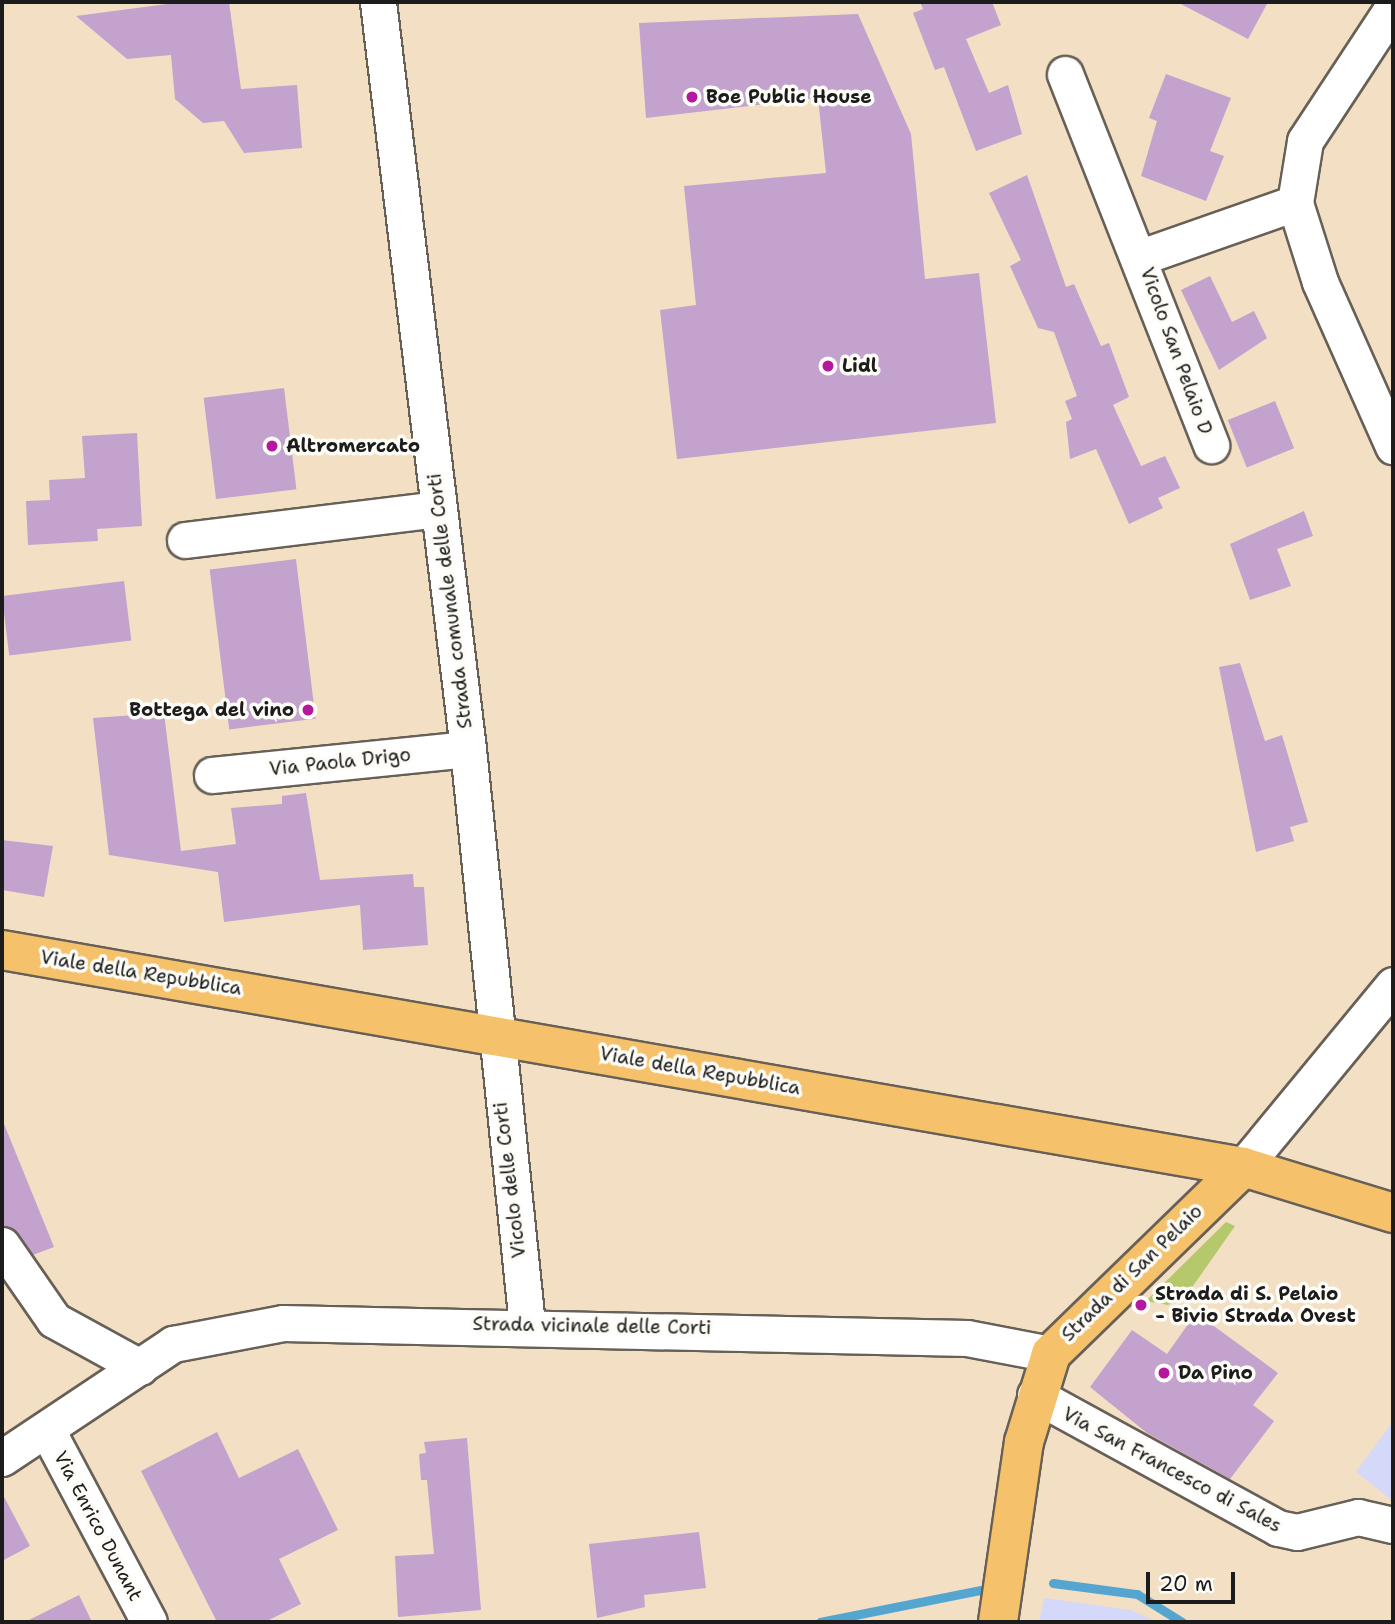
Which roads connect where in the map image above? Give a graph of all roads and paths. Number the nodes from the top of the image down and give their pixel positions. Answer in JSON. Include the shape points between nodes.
{"nodes":[{"id":1,"x":377,"y":2,"type":"edge"},
{"id":2,"x":1393,"y":7,"type":"edge"},
{"id":3,"x":1065,"y":74,"type":"dead end"},
{"id":4,"x":1295,"y":203,"type":"junction"},
{"id":5,"x":1141,"y":257,"type":"junction"},
{"id":6,"x":1211,"y":445,"type":"dead end"},
{"id":7,"x":1393,"y":446,"type":"edge"},
{"id":8,"x":438,"y":509,"type":"junction"},
{"id":9,"x":185,"y":540,"type":"dead end"},
{"id":10,"x":468,"y":749,"type":"junction"},
{"id":11,"x":212,"y":775,"type":"dead end"},
{"id":12,"x":2,"y":950,"type":"edge"},
{"id":13,"x":1393,"y":985,"type":"edge"},
{"id":14,"x":494,"y":1035,"type":"junction"},
{"id":15,"x":1243,"y":1167,"type":"junction"},
{"id":16,"x":1393,"y":1213,"type":"edge"},
{"id":17,"x":2,"y":1245,"type":"edge"},
{"id":18,"x":527,"y":1325,"type":"junction"},
{"id":19,"x":1051,"y":1354,"type":"junction"},
{"id":20,"x":141,"y":1367,"type":"junction"},
{"id":21,"x":1035,"y":1395,"type":"junction"},
{"id":22,"x":47,"y":1430,"type":"junction"},
{"id":23,"x":2,"y":1458,"type":"edge"},
{"id":24,"x":1393,"y":1525,"type":"edge"},
{"id":25,"x":149,"y":1622,"type":"edge"},
{"id":26,"x":998,"y":1622,"type":"edge"}],
"edges":[{"from":1,"to":8,"type":"street","name":"Strada comunale delle Corti"},
{"from":2,"to":4,"type":"street","via":[[1305,141]]},
{"from":3,"to":5,"type":"street","name":"Vicolo San Pelaio D"},
{"from":4,"to":5,"type":"street","name":"Vicolo San Pelaio D"},
{"from":4,"to":7,"type":"street","via":[[1312,261]]},
{"from":5,"to":6,"type":"street","name":"Vicolo San Pelaio D"},
{"from":8,"to":9,"type":"street"},
{"from":8,"to":10,"type":"street","name":"Strada comunale delle Corti"},
{"from":10,"to":11,"type":"street","name":"Via Paola Drigo"},
{"from":10,"to":14,"type":"street","name":"Strada comunale delle Corti"},
{"from":12,"to":14,"type":"main road","name":"Viale della Repubblica"},
{"from":13,"to":15,"type":"street","name":"Strada di San Pelaio"},
{"from":14,"to":15,"type":"main road","name":"Viale della Repubblica"},
{"from":14,"to":18,"type":"street","name":"Vicolo delle Corti"},
{"from":15,"to":16,"type":"main road","name":"Viale della Repubblica"},
{"from":15,"to":19,"type":"main road","name":"Strada di San Pelaio"},
{"from":17,"to":20,"type":"street","via":[[54,1320]]},
{"from":18,"to":19,"type":"street","name":"Strada vicinale delle Corti","via":[[967,1338]]},
{"from":18,"to":20,"type":"street","name":"Strada vicinale delle Corti","via":[[284,1323],[173,1344]]},
{"from":19,"to":21,"type":"main road","name":"Strada di San Pelaio"},
{"from":20,"to":22,"type":"street","name":"Strada vicinale delle Corti"},
{"from":21,"to":24,"type":"street","name":"Via San Francesco di Sales","via":[[1278,1528],[1297,1532],[1358,1517]]},
{"from":21,"to":26,"type":"main road","name":"Strada di San Pelaio"},
{"from":22,"to":23,"type":"street","name":"Strada vicinale delle Corti"},
{"from":22,"to":25,"type":"street","name":"Via Enrico Dunant"}]}
